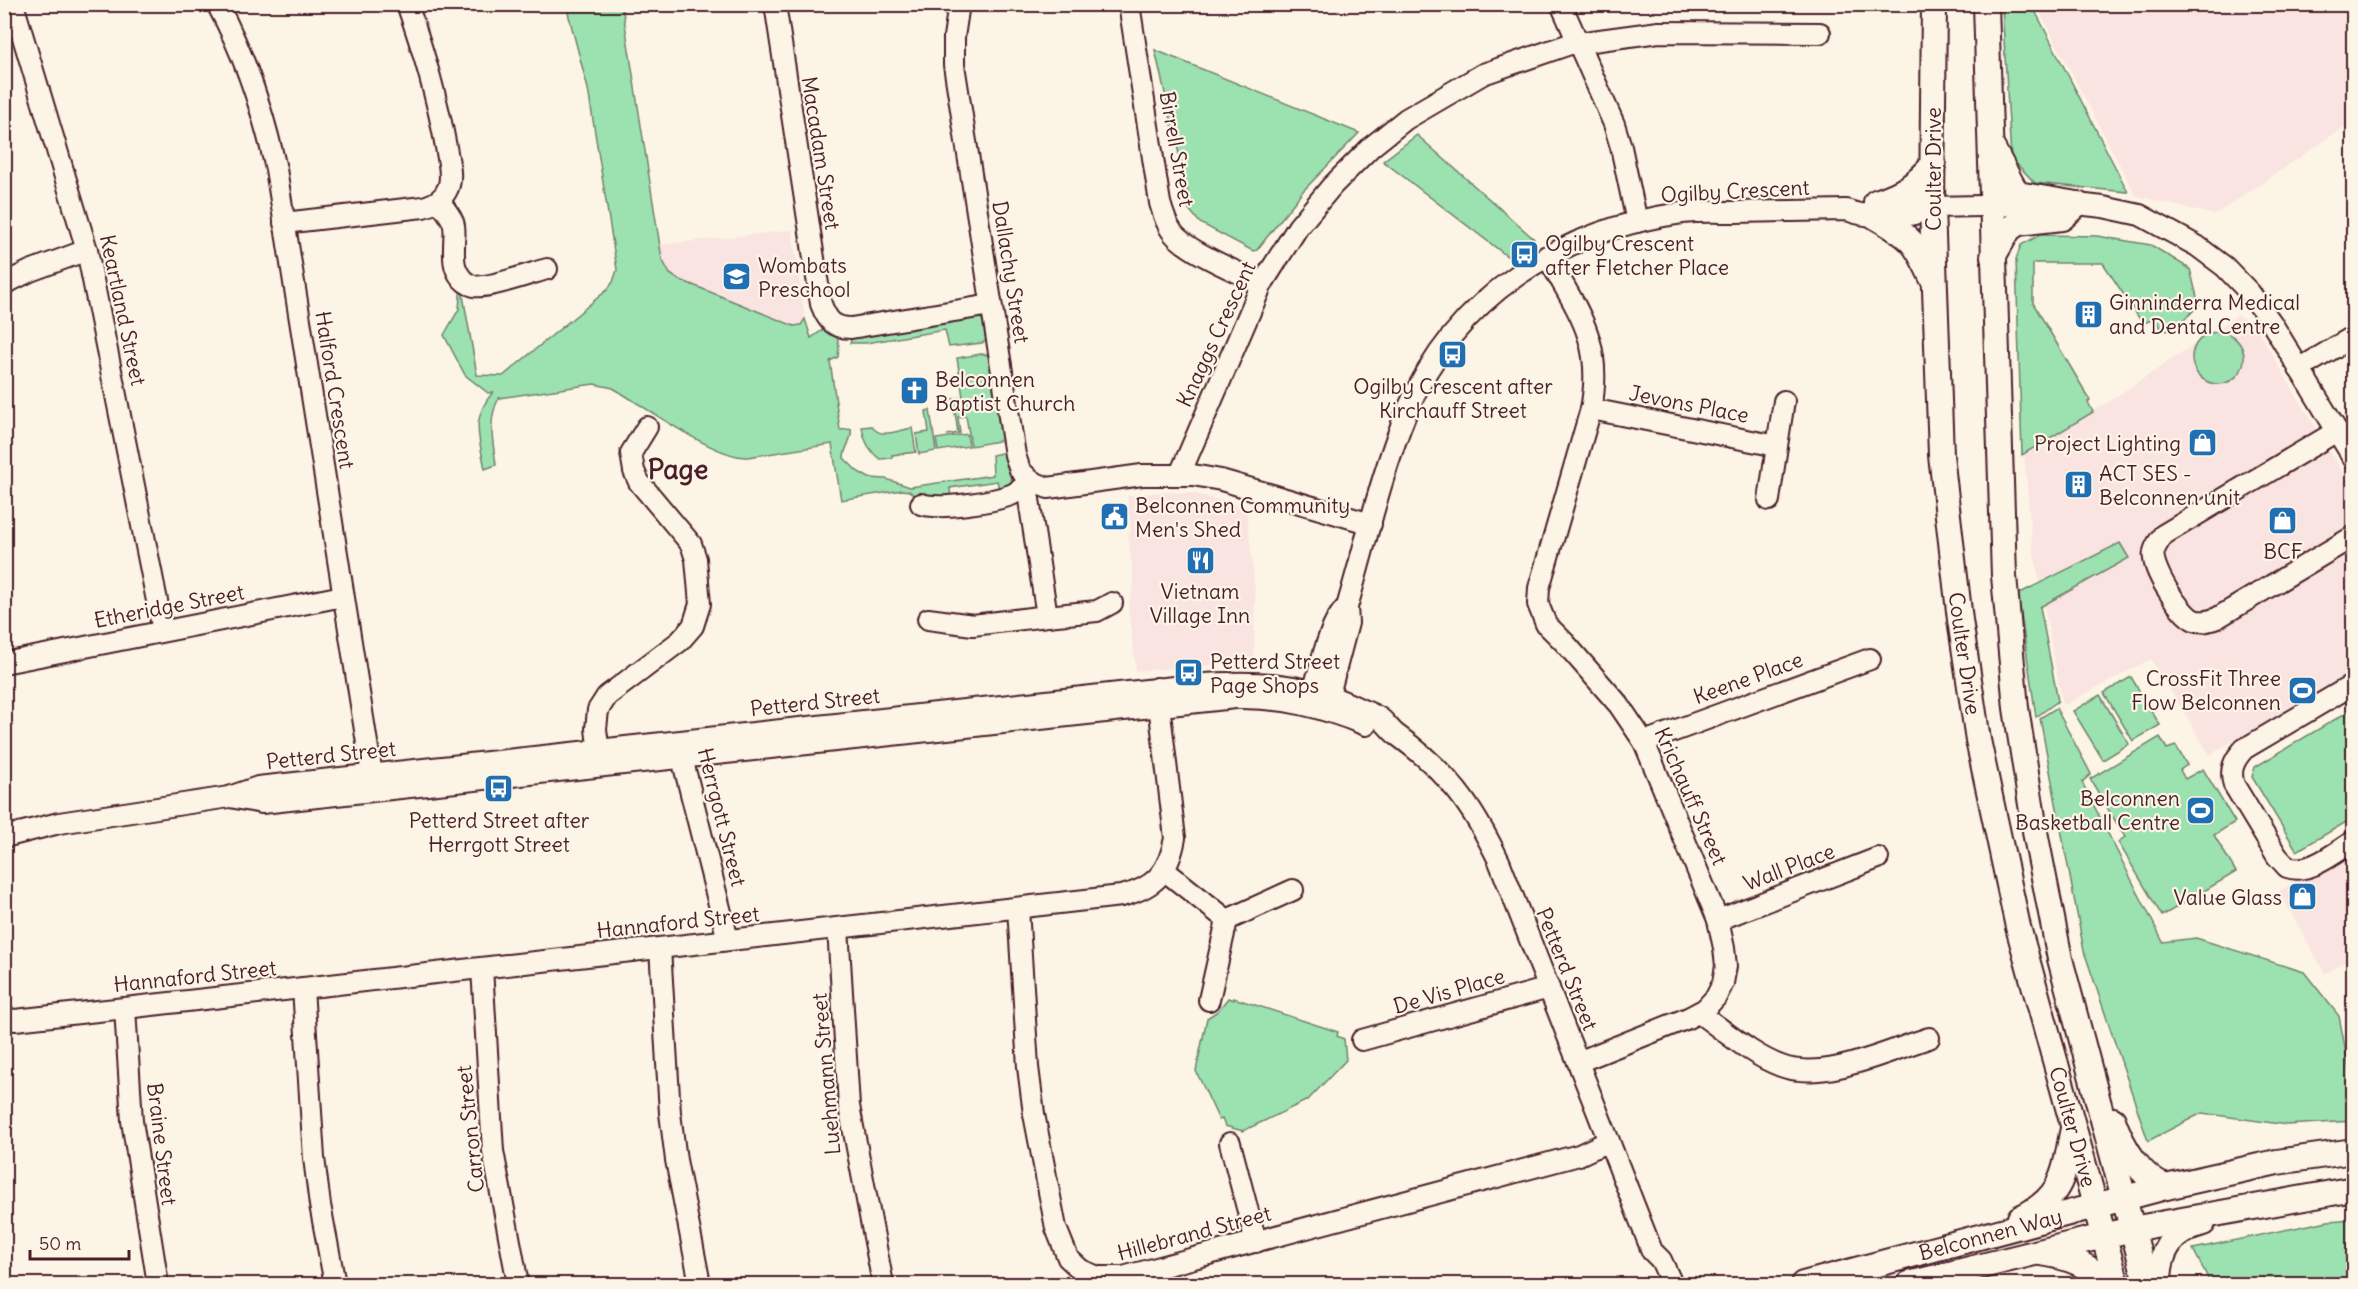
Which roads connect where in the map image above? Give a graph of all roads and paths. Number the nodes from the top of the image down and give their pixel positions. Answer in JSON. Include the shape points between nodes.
{"nodes":[{"id":1,"x":13,"y":4,"type":"edge"},
{"id":2,"x":217,"y":4,"type":"edge"},
{"id":3,"x":408,"y":4,"type":"edge"},
{"id":4,"x":776,"y":4,"type":"edge"},
{"id":5,"x":959,"y":4,"type":"edge"},
{"id":6,"x":1129,"y":4,"type":"edge"},
{"id":7,"x":1561,"y":4,"type":"edge"},
{"id":8,"x":1934,"y":4,"type":"edge"},
{"id":9,"x":1986,"y":4,"type":"edge"},
{"id":10,"x":1820,"y":33,"type":"dead end"},
{"id":11,"x":1578,"y":44,"type":"junction"},
{"id":12,"x":1989,"y":142,"type":"junction"},
{"id":13,"x":1932,"y":165,"type":"junction"},
{"id":14,"x":439,"y":201,"type":"junction"},
{"id":15,"x":2077,"y":204,"type":"junction"},
{"id":16,"x":1991,"y":205,"type":"junction"},
{"id":17,"x":1932,"y":207,"type":"junction"},
{"id":18,"x":1876,"y":209,"type":"junction"},
{"id":19,"x":1637,"y":222,"type":"junction"},
{"id":20,"x":284,"y":223,"type":"junction"},
{"id":21,"x":87,"y":250,"type":"junction"},
{"id":22,"x":1547,"y":256,"type":"junction"},
{"id":23,"x":1993,"y":257,"type":"junction"},
{"id":24,"x":547,"y":269,"type":"dead end"},
{"id":25,"x":4,"y":284,"type":"edge"},
{"id":26,"x":1262,"y":284,"type":"junction"},
{"id":27,"x":1935,"y":286,"type":"junction"},
{"id":28,"x":991,"y":305,"type":"junction"},
{"id":29,"x":2354,"y":336,"type":"edge"},
{"id":30,"x":2299,"y":369,"type":"junction"},
{"id":31,"x":1784,"y":400,"type":"dead end"},
{"id":32,"x":1591,"y":409,"type":"junction"},
{"id":33,"x":647,"y":428,"type":"dead end"},
{"id":34,"x":2337,"y":431,"type":"junction"},
{"id":35,"x":1777,"y":446,"type":"junction"},
{"id":36,"x":2354,"y":459,"type":"edge"},
{"id":37,"x":1180,"y":474,"type":"junction"},
{"id":38,"x":1031,"y":481,"type":"junction"},
{"id":39,"x":1769,"y":500,"type":"dead end"},
{"id":40,"x":921,"y":504,"type":"dead end"},
{"id":41,"x":1371,"y":524,"type":"junction"},
{"id":42,"x":2354,"y":536,"type":"edge"},
{"id":43,"x":343,"y":596,"type":"junction"},
{"id":44,"x":1112,"y":603,"type":"dead end"},
{"id":45,"x":1047,"y":616,"type":"junction"},
{"id":46,"x":928,"y":619,"type":"dead end"},
{"id":47,"x":163,"y":631,"type":"junction"},
{"id":48,"x":1870,"y":658,"type":"dead end"},
{"id":49,"x":4,"y":663,"type":"edge"},
{"id":50,"x":2354,"y":684,"type":"edge"},
{"id":51,"x":1158,"y":697,"type":"junction"},
{"id":52,"x":1319,"y":700,"type":"junction"},
{"id":53,"x":1644,"y":741,"type":"junction"},
{"id":54,"x":680,"y":749,"type":"junction"},
{"id":55,"x":599,"y":758,"type":"junction"},
{"id":56,"x":373,"y":783,"type":"junction"},
{"id":57,"x":4,"y":837,"type":"edge"},
{"id":58,"x":2354,"y":841,"type":"edge"},
{"id":59,"x":1878,"y":858,"type":"dead end"},
{"id":60,"x":1164,"y":870,"type":"junction"},
{"id":61,"x":1293,"y":890,"type":"dead end"},
{"id":62,"x":1018,"y":908,"type":"junction"},
{"id":63,"x":1227,"y":920,"type":"junction"},
{"id":64,"x":1718,"y":920,"type":"junction"},
{"id":65,"x":838,"y":928,"type":"junction"},
{"id":66,"x":728,"y":940,"type":"junction"},
{"id":67,"x":660,"y":948,"type":"junction"},
{"id":68,"x":2060,"y":959,"type":"junction"},
{"id":69,"x":482,"y":968,"type":"junction"},
{"id":70,"x":303,"y":988,"type":"junction"},
{"id":71,"x":1549,"y":988,"type":"junction"},
{"id":72,"x":1209,"y":1000,"type":"dead end"},
{"id":73,"x":125,"y":1008,"type":"junction"},
{"id":74,"x":1699,"y":1013,"type":"junction"},
{"id":75,"x":4,"y":1018,"type":"edge"},
{"id":76,"x":1929,"y":1038,"type":"dead end"},
{"id":77,"x":1362,"y":1040,"type":"dead end"},
{"id":78,"x":1578,"y":1062,"type":"junction"},
{"id":79,"x":2073,"y":1128,"type":"junction"},
{"id":80,"x":1609,"y":1142,"type":"junction"},
{"id":81,"x":1230,"y":1143,"type":"dead end"},
{"id":82,"x":2354,"y":1151,"type":"edge"},
{"id":83,"x":2166,"y":1187,"type":"junction"},
{"id":84,"x":2354,"y":1189,"type":"edge"},
{"id":85,"x":2123,"y":1198,"type":"junction"},
{"id":86,"x":2280,"y":1201,"type":"junction"},
{"id":87,"x":2096,"y":1205,"type":"junction"},
{"id":88,"x":2132,"y":1229,"type":"junction"},
{"id":89,"x":2104,"y":1235,"type":"junction"},
{"id":90,"x":1977,"y":1238,"type":"junction"},
{"id":91,"x":1256,"y":1242,"type":"junction"},
{"id":92,"x":1652,"y":1251,"type":"junction"},
{"id":93,"x":2034,"y":1252,"type":"junction"},
{"id":94,"x":158,"y":1284,"type":"edge"},
{"id":95,"x":335,"y":1284,"type":"edge"},
{"id":96,"x":518,"y":1284,"type":"edge"},
{"id":97,"x":700,"y":1284,"type":"edge"},
{"id":98,"x":883,"y":1284,"type":"edge"},
{"id":99,"x":1660,"y":1284,"type":"edge"},
{"id":100,"x":1672,"y":1284,"type":"edge"},
{"id":101,"x":1803,"y":1284,"type":"edge"},
{"id":102,"x":1909,"y":1284,"type":"edge"},
{"id":103,"x":2104,"y":1284,"type":"edge"},
{"id":104,"x":2117,"y":1284,"type":"edge"},
{"id":105,"x":2147,"y":1284,"type":"edge"},
{"id":106,"x":2159,"y":1284,"type":"edge"}],
"edges":[{"from":1,"to":21,"type":"street","name":"Keartland Street"},
{"from":2,"to":20,"type":"street","name":"Halford Crescent","via":[[259,99]]},
{"from":3,"to":14,"type":"street","via":[[426,59],[450,172],[447,191]]},
{"from":4,"to":28,"type":"street","name":"Macadam Street","via":[[821,304],[829,321],[837,327],[851,328]]},
{"from":5,"to":28,"type":"street","name":"Dallachy Street","via":[[954,65]]},
{"from":6,"to":26,"type":"street","name":"Birrell Street","via":[[1165,219],[1173,233],[1191,248]]},
{"from":7,"to":11,"type":"street"},
{"from":8,"to":13,"type":"main road","name":"Coulter Drive"},
{"from":9,"to":12,"type":"main road","name":"Coulter Drive"},
{"from":10,"to":11,"type":"street","name":"Knaggs Crescent","via":[[1659,32]]},
{"from":11,"to":19,"type":"street","via":[[1614,124]]},
{"from":11,"to":26,"type":"street","name":"Knaggs Crescent","via":[[1484,74],[1407,119],[1371,147],[1332,186],[1298,227]]},
{"from":12,"to":15,"type":"main road","via":[[2018,194]]},
{"from":12,"to":16,"type":"main road","name":"Coulter Drive"},
{"from":13,"to":17,"type":"main road","name":"Coulter Drive"},
{"from":13,"to":18,"type":"main road","via":[[1916,184]]},
{"from":14,"to":20,"type":"street","via":[[423,207]]},
{"from":14,"to":24,"type":"street","via":[[454,221],[454,266],[467,283],[482,286]]},
{"from":15,"to":16,"type":"street","name":"Ogilby Crescent"},
{"from":15,"to":23,"type":"main road","via":[[2062,218],[2018,223],[2009,229]]},
{"from":15,"to":30,"type":"street","name":"Ogilby Crescent","via":[[2140,215],[2208,253],[2250,293]]},
{"from":16,"to":17,"type":"street","name":"Ogilby Crescent"},
{"from":16,"to":23,"type":"main road","name":"Coulter Drive"},
{"from":17,"to":18,"type":"street","name":"Ogilby Crescent","via":[[1917,215]]},
{"from":17,"to":27,"type":"main road","name":"Coulter Drive"},
{"from":18,"to":19,"type":"street","name":"Ogilby Crescent","via":[[1865,217],[1846,210],[1685,213]]},
{"from":18,"to":27,"type":"main road","via":[[1908,236]]},
{"from":19,"to":22,"type":"street","name":"Ogilby Crescent","via":[[1602,231]]},
{"from":20,"to":43,"type":"street","name":"Halford Crescent"},
{"from":21,"to":25,"type":"street"},
{"from":21,"to":47,"type":"street","name":"Keartland Street"},
{"from":22,"to":32,"type":"street","name":"Krichauff Street","via":[[1590,338],[1595,362]]},
{"from":22,"to":41,"type":"street","name":"Ogilby Crescent","via":[[1481,304],[1428,371],[1392,452]]},
{"from":23,"to":68,"type":"main road","name":"Coulter Drive","via":[[2004,576],[2016,708]]},
{"from":26,"to":37,"type":"street","name":"Knaggs Crescent"},
{"from":27,"to":79,"type":"main road","name":"Coulter Drive","via":[[1941,455],[1959,620],[1978,740],[2032,983]]},
{"from":28,"to":38,"type":"street","name":"Dallachy Street","via":[[1015,455],[1020,470]]},
{"from":29,"to":30,"type":"street"},
{"from":30,"to":34,"type":"street","name":"Ogilby Crescent"},
{"from":31,"to":35,"type":"street"},
{"from":32,"to":35,"type":"street","name":"Jevons Place"},
{"from":32,"to":53,"type":"street","name":"Krichauff Street","via":[[1539,588],[1538,604],[1546,624],[1606,689]]},
{"from":33,"to":55,"type":"street","via":[[631,453],[634,471],[691,544],[700,604],[693,626],[680,641],[607,696],[598,710]]},
{"from":34,"to":36,"type":"street","name":"Ogilby Crescent"},
{"from":34,"to":42,"type":"street","via":[[2163,535],[2153,553],[2155,566],[2187,616],[2204,622]]},
{"from":35,"to":39,"type":"street"},
{"from":37,"to":38,"type":"street","via":[[1142,475],[1060,488]]},
{"from":37,"to":41,"type":"street","via":[[1221,480]]},
{"from":38,"to":40,"type":"street","via":[[1004,497],[946,507]]},
{"from":38,"to":45,"type":"street","via":[[1028,494]]},
{"from":41,"to":52,"type":"street","name":"Ogilby Crescent","via":[[1347,607],[1333,626]]},
{"from":43,"to":47,"type":"street","name":"Etheridge Street"},
{"from":43,"to":56,"type":"street","name":"Halford Crescent"},
{"from":44,"to":45,"type":"street","via":[[1097,611]]},
{"from":45,"to":46,"type":"street","via":[[973,625]]},
{"from":47,"to":49,"type":"street","name":"Etheridge Street"},
{"from":48,"to":53,"type":"street","name":"Keene Place"},
{"from":50,"to":58,"type":"street","via":[[2244,749],[2235,759],[2232,771],[2234,785],[2287,867],[2313,865]]},
{"from":51,"to":52,"type":"street","name":"Petterd Street","via":[[1236,681],[1284,684]]},
{"from":51,"to":54,"type":"street","name":"Petterd Street"},
{"from":51,"to":60,"type":"street","name":"Hannaford Street","via":[[1175,838],[1172,856]]},
{"from":52,"to":71,"type":"street","name":"Petterd Street","via":[[1380,718],[1443,774],[1481,824]]},
{"from":53,"to":64,"type":"street","name":"Krichauff Street"},
{"from":54,"to":55,"type":"street","name":"Petterd Street"},
{"from":54,"to":66,"type":"street","name":"Herrgott Street"},
{"from":55,"to":56,"type":"street","name":"Petterd Street"},
{"from":56,"to":57,"type":"street","name":"Petterd Street","via":[[258,787],[229,797],[59,823]]},
{"from":59,"to":64,"type":"street","name":"Wall Place"},
{"from":60,"to":62,"type":"street","name":"Hannaford Street","via":[[1138,892]]},
{"from":60,"to":63,"type":"street"},
{"from":61,"to":63,"type":"street"},
{"from":62,"to":65,"type":"street","name":"Hannaford Street"},
{"from":62,"to":91,"type":"street","name":"Hillebrand Street","via":[[1034,1114],[1056,1228],[1068,1257],[1081,1270],[1115,1278]]},
{"from":63,"to":72,"type":"street"},
{"from":64,"to":74,"type":"street","name":"Krichauff Street","via":[[1725,975],[1716,997]]},
{"from":65,"to":66,"type":"street","name":"Hannaford Street"},
{"from":65,"to":98,"type":"street","name":"Luehmann Street","via":[[849,1106]]},
{"from":66,"to":67,"type":"street","name":"Hannaford Street"},
{"from":67,"to":69,"type":"street","name":"Hannaford Street"},
{"from":67,"to":97,"type":"street","via":[[670,1113]]},
{"from":68,"to":83,"type":"main road","via":[[2080,1003],[2118,1133],[2148,1178]]},
{"from":68,"to":85,"type":"main road","name":"Coulter Drive"},
{"from":69,"to":70,"type":"street","name":"Hannaford Street"},
{"from":69,"to":96,"type":"street","name":"Carron Street","via":[[493,1151]]},
{"from":70,"to":73,"type":"street","name":"Hannaford Street"},
{"from":70,"to":95,"type":"street","via":[[314,1158]]},
{"from":71,"to":77,"type":"street","name":"De Vis Place"},
{"from":71,"to":78,"type":"street","name":"Petterd Street"},
{"from":73,"to":75,"type":"street","name":"Hannaford Street"},
{"from":73,"to":94,"type":"street","name":"Braine Street","via":[[132,1121]]},
{"from":74,"to":76,"type":"street","via":[[1759,1055],[1799,1071],[1840,1067]]},
{"from":74,"to":78,"type":"street","name":"Krichauff Street"},
{"from":78,"to":80,"type":"street","name":"Petterd Street"},
{"from":79,"to":87,"type":"main road","name":"Coulter Drive"},
{"from":79,"to":90,"type":"main road","via":[[2065,1170],[2053,1195],[2028,1214]]},
{"from":80,"to":91,"type":"street","name":"Hillebrand Street","via":[[1579,1155]]},
{"from":80,"to":92,"type":"street","name":"Petterd Street"},
{"from":81,"to":91,"type":"street"},
{"from":82,"to":83,"type":"main road","name":"Belconnen Way","via":[[2277,1162]]},
{"from":83,"to":85,"type":"main road","name":"Belconnen Way"},
{"from":84,"to":86,"type":"main road","name":"Belconnen Way"},
{"from":85,"to":87,"type":"main road","name":"Belconnen Way"},
{"from":85,"to":88,"type":"main road","name":"Coulter Drive"},
{"from":86,"to":88,"type":"main road","name":"Belconnen Way"},
{"from":86,"to":106,"type":"main road","via":[[2198,1224],[2180,1233],[2162,1256]]},
{"from":87,"to":89,"type":"main road","name":"Coulter Drive"},
{"from":87,"to":90,"type":"main road","name":"Belconnen Way"},
{"from":88,"to":89,"type":"main road","name":"Belconnen Way"},
{"from":88,"to":105,"type":"main road","name":"Coulter Drive"},
{"from":89,"to":93,"type":"main road","name":"Belconnen Way"},
{"from":89,"to":104,"type":"main road","name":"Coulter Drive"},
{"from":90,"to":101,"type":"main road","name":"Belconnen Way"},
{"from":92,"to":99,"type":"street","name":"Petterd Street"},
{"from":92,"to":100,"type":"street","name":"Petterd Street","via":[[1661,1260]]},
{"from":93,"to":102,"type":"main road","name":"Belconnen Way"},
{"from":93,"to":103,"type":"main road","via":[[2081,1265]]}]}
